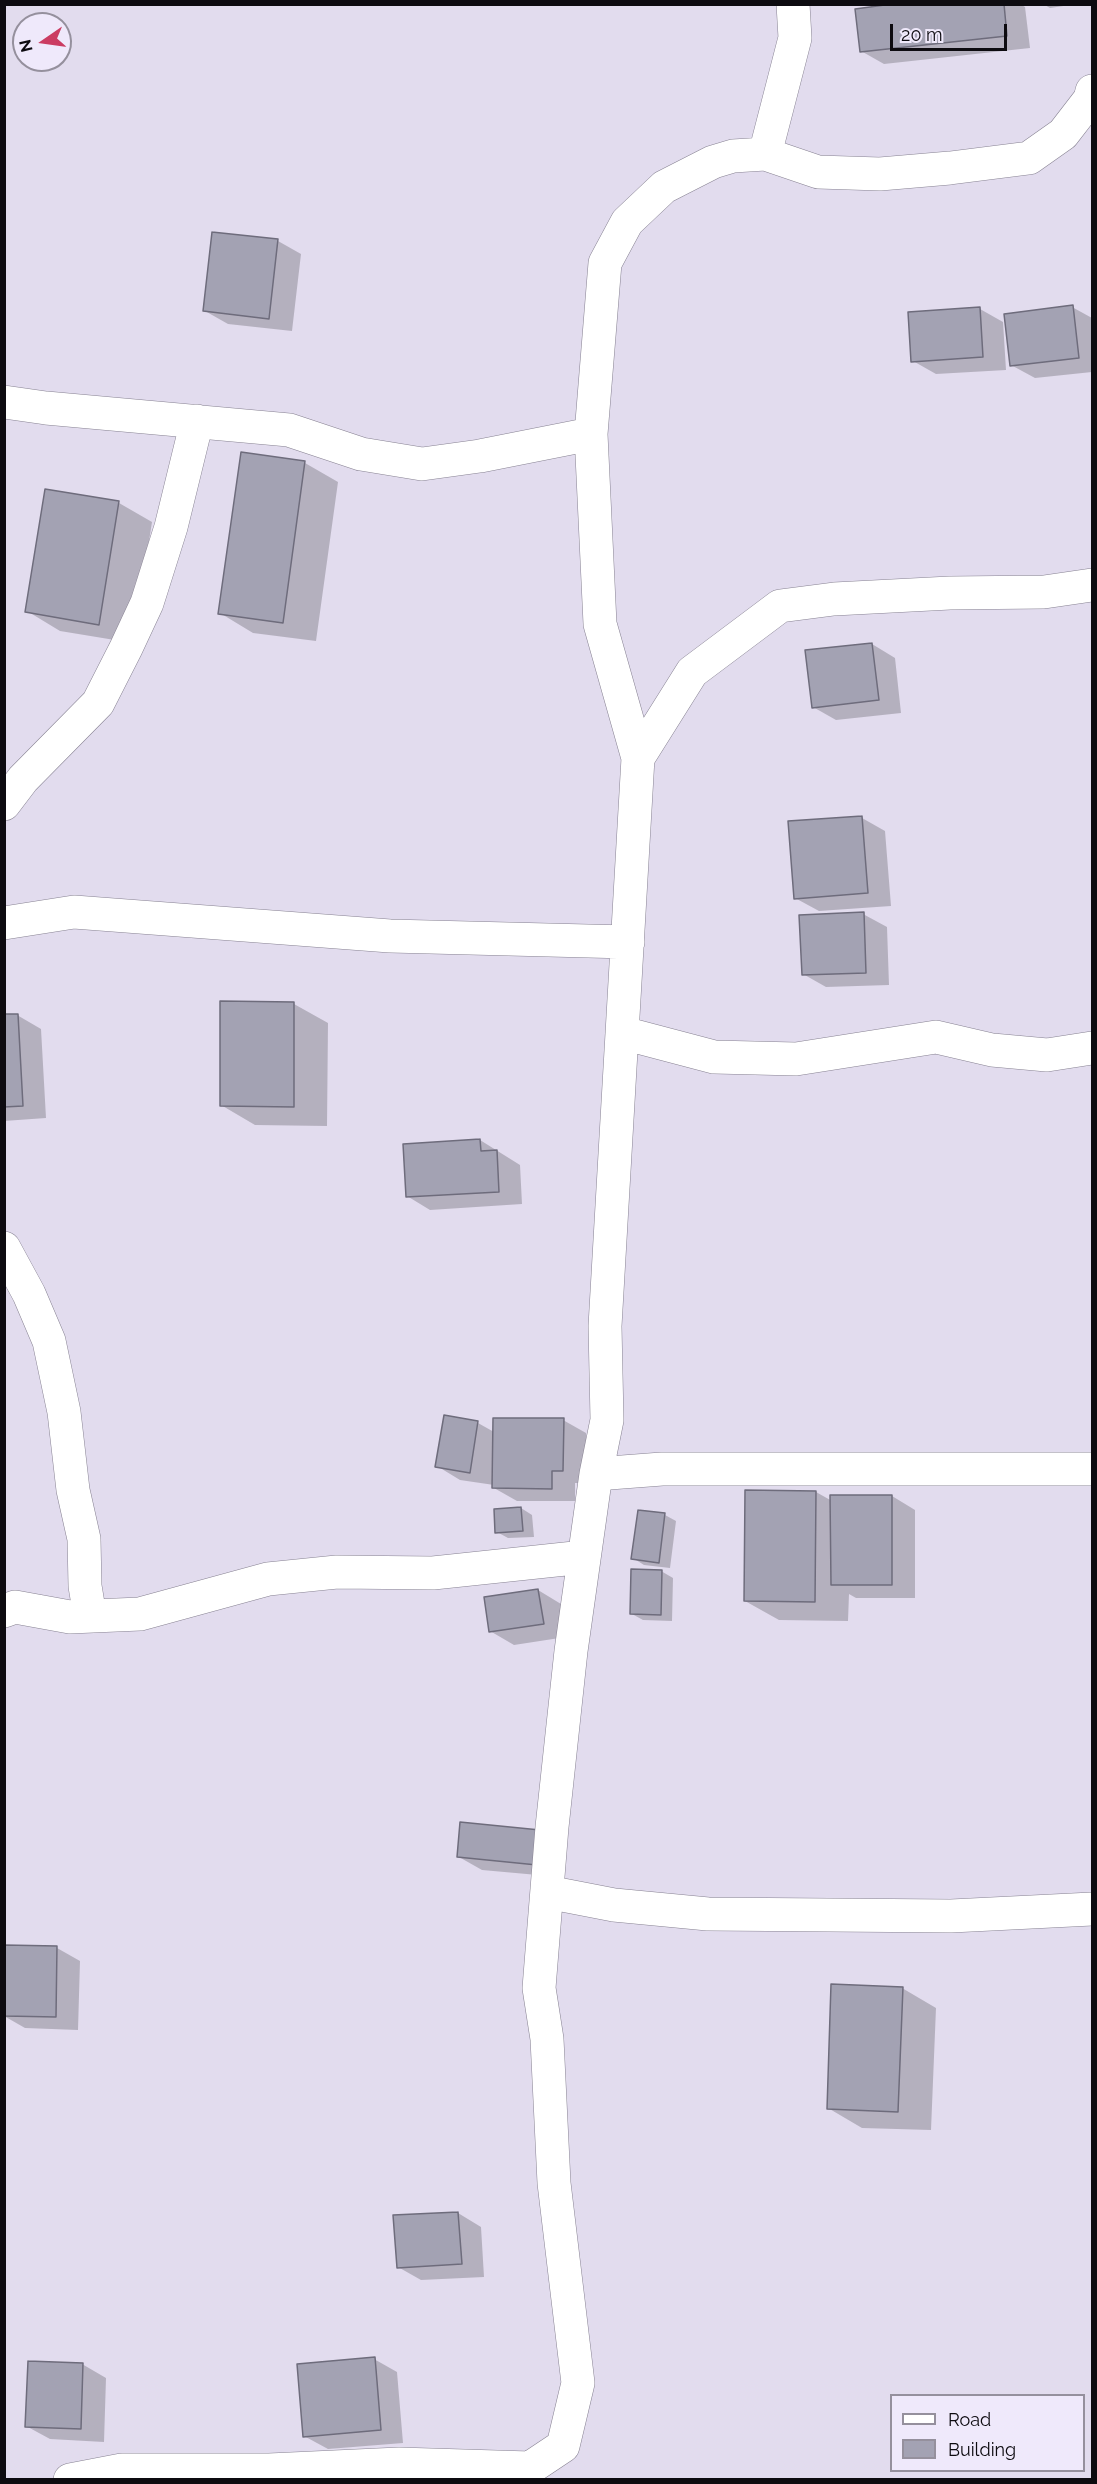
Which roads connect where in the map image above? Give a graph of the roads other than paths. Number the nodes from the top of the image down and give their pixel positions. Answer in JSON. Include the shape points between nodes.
{"nodes":[{"id":1,"x":793,"y":4,"type":"edge"},
{"id":2,"x":1092,"y":91,"type":"edge"},
{"id":3,"x":765,"y":154,"type":"junction"},
{"id":4,"x":4,"y":402,"type":"edge"},
{"id":5,"x":197,"y":421,"type":"junction"},
{"id":6,"x":591,"y":434,"type":"junction"},
{"id":7,"x":1092,"y":585,"type":"edge"},
{"id":8,"x":638,"y":758,"type":"junction"},
{"id":9,"x":4,"y":804,"type":"edge"},
{"id":10,"x":4,"y":923,"type":"edge"},
{"id":11,"x":628,"y":942,"type":"junction"},
{"id":12,"x":623,"y":1033,"type":"junction"},
{"id":13,"x":1092,"y":1048,"type":"edge"},
{"id":14,"x":4,"y":1248,"type":"edge"},
{"id":15,"x":1092,"y":1469,"type":"edge"},
{"id":16,"x":596,"y":1474,"type":"junction"},
{"id":17,"x":584,"y":1557,"type":"junction"},
{"id":18,"x":4,"y":1611,"type":"edge"},
{"id":19,"x":90,"y":1616,"type":"junction"},
{"id":20,"x":547,"y":1892,"type":"junction"},
{"id":21,"x":1092,"y":1910,"type":"edge"},
{"id":22,"x":70,"y":2480,"type":"edge"}],
"edges":[{"from":1,"to":3,"type":"street","via":[[795,38]]},
{"from":2,"to":3,"type":"street","via":[[1062,134],[1029,158],[870,174],[818,172]]},
{"from":3,"to":6,"type":"street","via":[[713,162],[664,187],[627,222],[605,263]]},
{"from":4,"to":5,"type":"street"},
{"from":5,"to":6,"type":"street","via":[[289,430],[361,454],[422,464]]},
{"from":5,"to":9,"type":"street","via":[[171,527],[147,603],[126,648],[98,703],[23,779]]},
{"from":6,"to":8,"type":"street","via":[[600,624]]},
{"from":7,"to":8,"type":"street","via":[[1044,592],[927,594],[780,606],[692,672]]},
{"from":8,"to":11,"type":"street"},
{"from":10,"to":11,"type":"street","via":[[74,912],[390,936]]},
{"from":11,"to":12,"type":"street"},
{"from":12,"to":13,"type":"street","via":[[714,1057],[796,1059],[936,1037],[992,1050],[1047,1055]]},
{"from":12,"to":16,"type":"street","via":[[605,1326],[607,1420]]},
{"from":14,"to":19,"type":"street","via":[[49,1341],[84,1539]]},
{"from":15,"to":16,"type":"street","via":[[662,1468]]},
{"from":16,"to":17,"type":"street"},
{"from":17,"to":19,"type":"street","via":[[433,1572],[337,1572],[268,1579],[140,1614]]},
{"from":17,"to":20,"type":"street"},
{"from":18,"to":19,"type":"street","via":[[15,1607],[70,1617]]},
{"from":20,"to":21,"type":"street","via":[[614,1905],[708,1914],[940,1916]]},
{"from":20,"to":22,"type":"street","via":[[539,1988],[547,2039],[554,2183],[578,2383],[563,2446],[530,2468],[399,2464],[269,2470],[122,2470]]}]}
